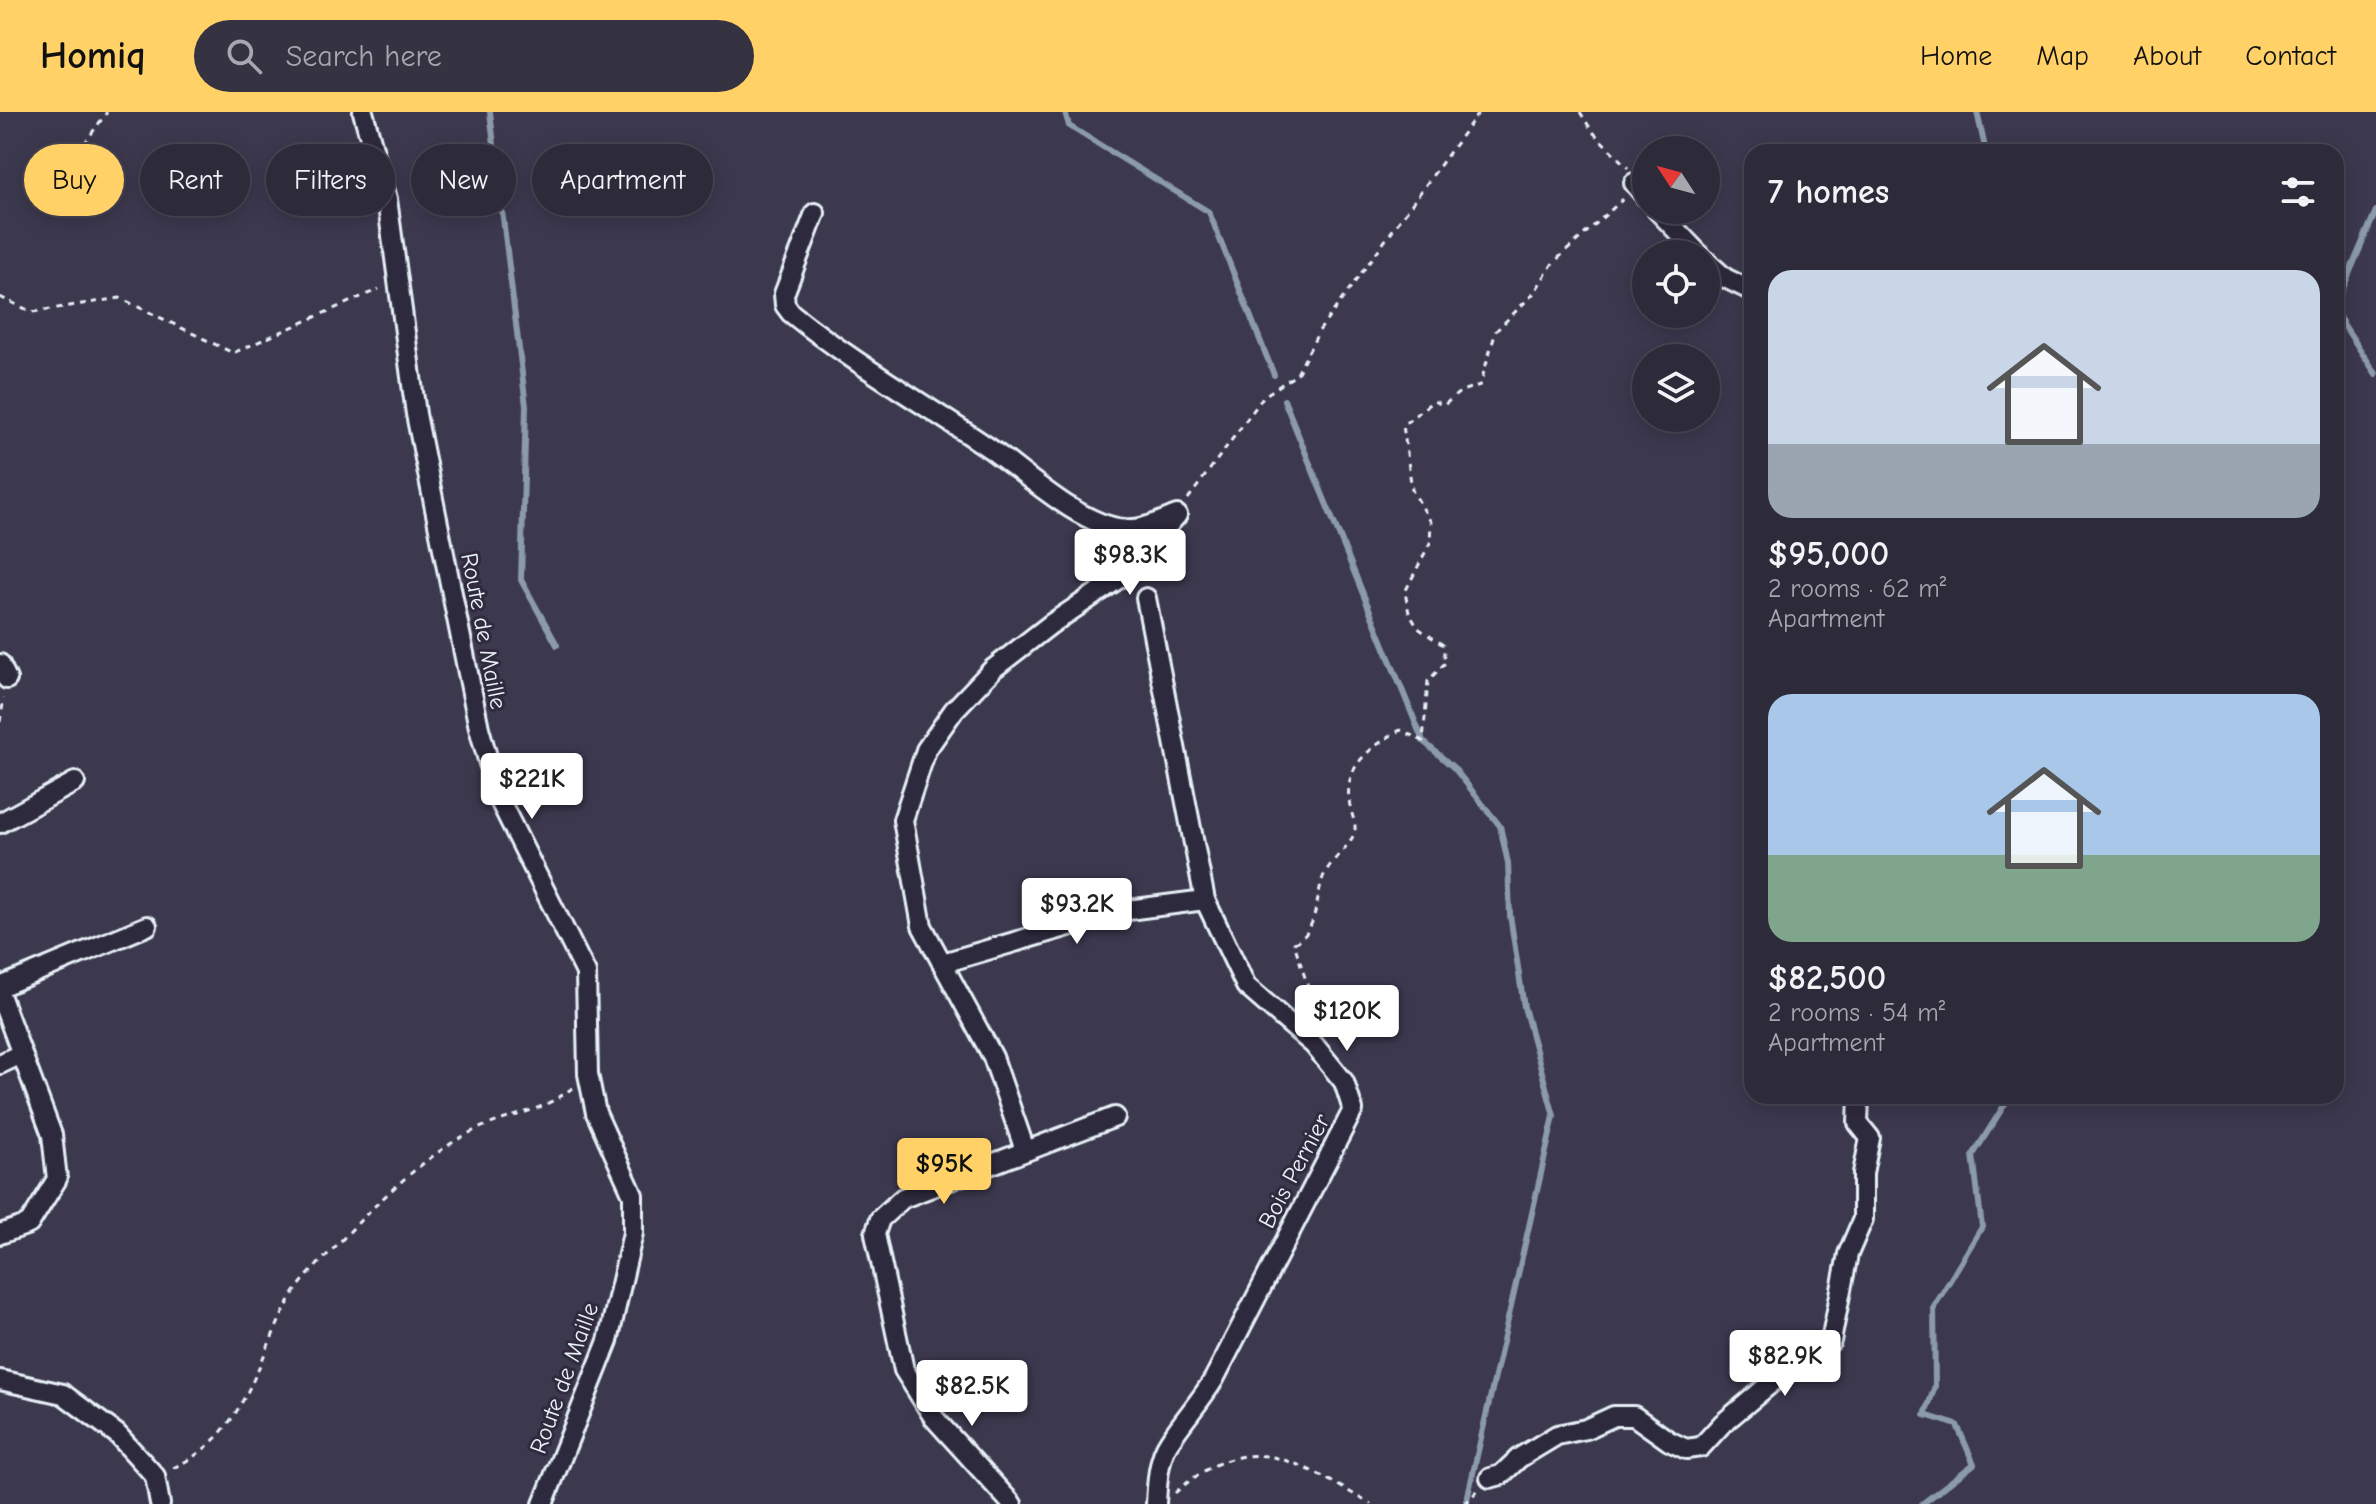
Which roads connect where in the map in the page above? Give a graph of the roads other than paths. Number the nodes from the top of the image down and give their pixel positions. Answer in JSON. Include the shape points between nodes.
{"nodes":[{"id":1,"x":363,"y":112,"type":"edge"},
{"id":2,"x":815,"y":213,"type":"dead end"},
{"id":3,"x":1670,"y":224,"type":"edge"},
{"id":4,"x":1686,"y":240,"type":"edge"},
{"id":5,"x":1720,"y":274,"type":"edge"},
{"id":6,"x":1744,"y":287,"type":"edge"},
{"id":7,"x":1129,"y":529,"type":"junction"},
{"id":8,"x":1124,"y":575,"type":"junction"},
{"id":9,"x":1146,"y":598,"type":"dead end"},
{"id":10,"x":75,"y":782,"type":"dead end"},
{"id":11,"x":0,"y":823,"type":"edge"},
{"id":12,"x":1205,"y":900,"type":"junction"},
{"id":13,"x":147,"y":926,"type":"dead end"},
{"id":14,"x":943,"y":963,"type":"junction"},
{"id":15,"x":0,"y":987,"type":"edge"},
{"id":16,"x":0,"y":995,"type":"edge"},
{"id":17,"x":21,"y":1054,"type":"junction"},
{"id":18,"x":0,"y":1064,"type":"edge"},
{"id":19,"x":1859,"y":1104,"type":"edge"},
{"id":20,"x":1115,"y":1117,"type":"dead end"},
{"id":21,"x":1025,"y":1150,"type":"junction"},
{"id":22,"x":0,"y":1234,"type":"edge"},
{"id":23,"x":0,"y":1380,"type":"edge"},
{"id":24,"x":1490,"y":1478,"type":"dead end"},
{"id":25,"x":1163,"y":1500,"type":"edge"},
{"id":26,"x":160,"y":1504,"type":"edge"},
{"id":27,"x":543,"y":1504,"type":"edge"},
{"id":28,"x":1012,"y":1504,"type":"edge"}],
"edges":[{"from":1,"to":27,"type":"street","name":"Route de Maille","via":[[387,199],[416,414],[479,728],[499,799],[586,973],[588,1074],[596,1113],[633,1195],[633,1233],[608,1341]]},
{"from":2,"to":7,"type":"street","via":[[784,294],[791,313],[1058,498],[1100,522]]},
{"from":3,"to":4,"type":"street"},
{"from":5,"to":6,"type":"street"},
{"from":7,"to":8,"type":"street","via":[[1131,548]]},
{"from":7,"to":8,"type":"street","via":[[1177,515]]},
{"from":8,"to":14,"type":"street","via":[[993,669],[926,750],[903,820],[922,926]]},
{"from":9,"to":12,"type":"street","name":"Bois Pernier"},
{"from":10,"to":11,"type":"street"},
{"from":12,"to":14,"type":"street","via":[[1120,911]]},
{"from":12,"to":25,"type":"street","name":"Bois Pernier","via":[[1246,986],[1308,1041],[1344,1082],[1353,1110],[1214,1379],[1167,1444],[1158,1478]]},
{"from":13,"to":15,"type":"street"},
{"from":14,"to":21,"type":"street","via":[[993,1057]]},
{"from":16,"to":17,"type":"street"},
{"from":17,"to":18,"type":"street"},
{"from":17,"to":22,"type":"street","via":[[52,1135],[57,1179],[29,1224]]},
{"from":19,"to":24,"type":"street","via":[[1858,1123],[1870,1138],[1863,1219],[1848,1254],[1831,1341],[1815,1355],[1787,1363],[1701,1447],[1686,1449],[1634,1416],[1614,1416],[1557,1435]]},
{"from":20,"to":21,"type":"street"},
{"from":21,"to":28,"type":"street","via":[[903,1198],[880,1219],[875,1234],[904,1370],[934,1418]]},
{"from":23,"to":26,"type":"street","via":[[63,1394],[117,1434],[155,1476]]}]}
